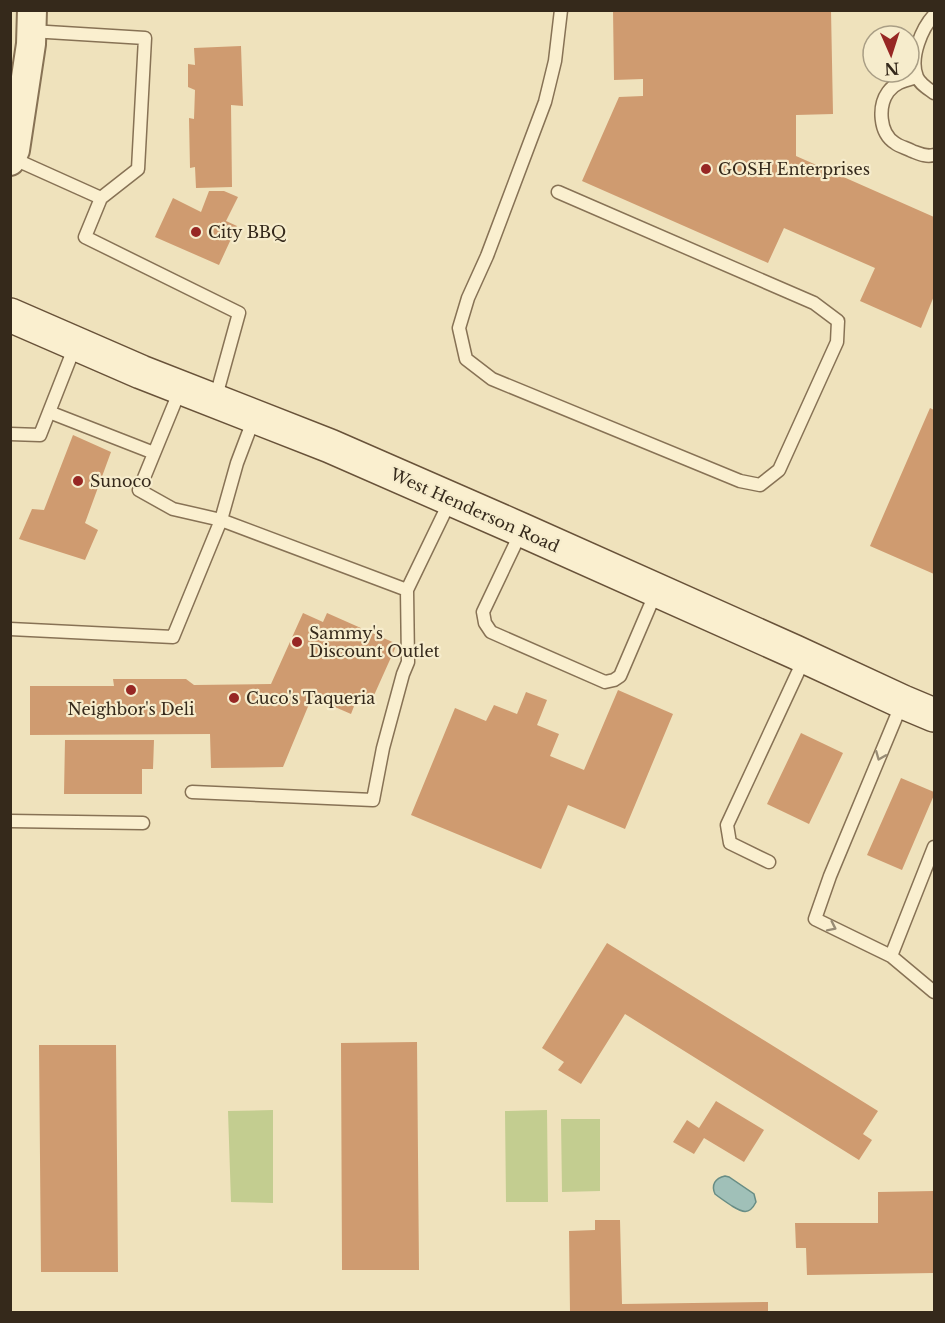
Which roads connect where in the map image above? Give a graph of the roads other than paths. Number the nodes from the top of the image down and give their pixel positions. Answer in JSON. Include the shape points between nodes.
{"nodes":[{"id":1,"x":561,"y":10,"type":"edge"},
{"id":2,"x":934,"y":15,"type":"edge"},
{"id":3,"x":31,"y":21,"type":"edge"},
{"id":4,"x":921,"y":35,"type":"edge"},
{"id":5,"x":19,"y":72,"type":"edge"},
{"id":6,"x":921,"y":82,"type":"edge"},
{"id":7,"x":897,"y":84,"type":"edge"},
{"id":8,"x":934,"y":93,"type":"edge"},
{"id":9,"x":934,"y":155,"type":"edge"},
{"id":10,"x":11,"y":159,"type":"edge"},
{"id":11,"x":558,"y":192,"type":"dead end"},
{"id":12,"x":101,"y":198,"type":"junction"},
{"id":13,"x":10,"y":315,"type":"edge"},
{"id":14,"x":76,"y":344,"type":"junction"},
{"id":15,"x":181,"y":387,"type":"junction"},
{"id":16,"x":214,"y":401,"type":"junction"},
{"id":17,"x":49,"y":412,"type":"junction"},
{"id":18,"x":254,"y":417,"type":"junction"},
{"id":19,"x":10,"y":434,"type":"edge"},
{"id":20,"x":154,"y":453,"type":"junction"},
{"id":21,"x":450,"y":500,"type":"junction"},
{"id":22,"x":221,"y":520,"type":"junction"},
{"id":23,"x":522,"y":530,"type":"junction"},
{"id":24,"x":407,"y":590,"type":"junction"},
{"id":25,"x":656,"y":590,"type":"junction"},
{"id":26,"x":10,"y":629,"type":"edge"},
{"id":27,"x":805,"y":656,"type":"junction"},
{"id":28,"x":903,"y":702,"type":"junction"},
{"id":29,"x":934,"y":715,"type":"edge"},
{"id":30,"x":192,"y":792,"type":"dead end"},
{"id":31,"x":10,"y":821,"type":"edge"},
{"id":32,"x":143,"y":823,"type":"dead end"},
{"id":33,"x":934,"y":847,"type":"edge"},
{"id":34,"x":769,"y":862,"type":"dead end"},
{"id":35,"x":891,"y":956,"type":"junction"},
{"id":36,"x":934,"y":992,"type":"edge"}],
"edges":[{"from":1,"to":11,"type":"lane","via":[[545,102],[459,328],[466,359],[492,379],[740,481],[760,484],[779,470],[837,342],[838,321],[814,303]]},
{"from":2,"to":4,"type":"lane"},
{"from":3,"to":5,"type":"street","via":[[31,44]]},
{"from":3,"to":12,"type":"lane","via":[[145,38],[138,169]]},
{"from":5,"to":10,"type":"street","via":[[15,150]]},
{"from":6,"to":8,"type":"lane"},
{"from":7,"to":9,"type":"lane","via":[[888,92],[882,107],[885,132],[894,143],[927,157]]},
{"from":10,"to":12,"type":"lane"},
{"from":12,"to":16,"type":"lane","via":[[86,237],[239,313]]},
{"from":13,"to":14,"type":"main road","name":"West Henderson Road"},
{"from":14,"to":15,"type":"main road","name":"West Henderson Road"},
{"from":14,"to":17,"type":"lane"},
{"from":15,"to":16,"type":"main road","name":"West Henderson Road"},
{"from":15,"to":20,"type":"lane"},
{"from":16,"to":18,"type":"main road","name":"West Henderson Road"},
{"from":17,"to":19,"type":"lane","via":[[40,435]]},
{"from":17,"to":20,"type":"lane"},
{"from":18,"to":21,"type":"main road","name":"West Henderson Road"},
{"from":18,"to":22,"type":"lane"},
{"from":20,"to":22,"type":"lane","via":[[139,490],[173,509]]},
{"from":21,"to":23,"type":"main road","name":"West Henderson Road"},
{"from":21,"to":24,"type":"lane"},
{"from":22,"to":24,"type":"lane"},
{"from":22,"to":26,"type":"lane","via":[[173,637]]},
{"from":23,"to":25,"type":"main road","name":"West Henderson Road"},
{"from":23,"to":25,"type":"lane","via":[[483,612],[491,632],[605,682],[614,680],[620,676]]},
{"from":24,"to":30,"type":"lane","via":[[408,662],[382,748],[373,800]]},
{"from":25,"to":27,"type":"main road","name":"West Henderson Road"},
{"from":27,"to":28,"type":"main road","name":"West Henderson Road"},
{"from":27,"to":34,"type":"lane","via":[[727,825],[730,843]]},
{"from":28,"to":29,"type":"main road","name":"West Henderson Road"},
{"from":28,"to":35,"type":"lane","one_way":true,"via":[[815,919]]},
{"from":31,"to":32,"type":"lane"},
{"from":33,"to":35,"type":"lane"},
{"from":35,"to":36,"type":"lane"}]}
